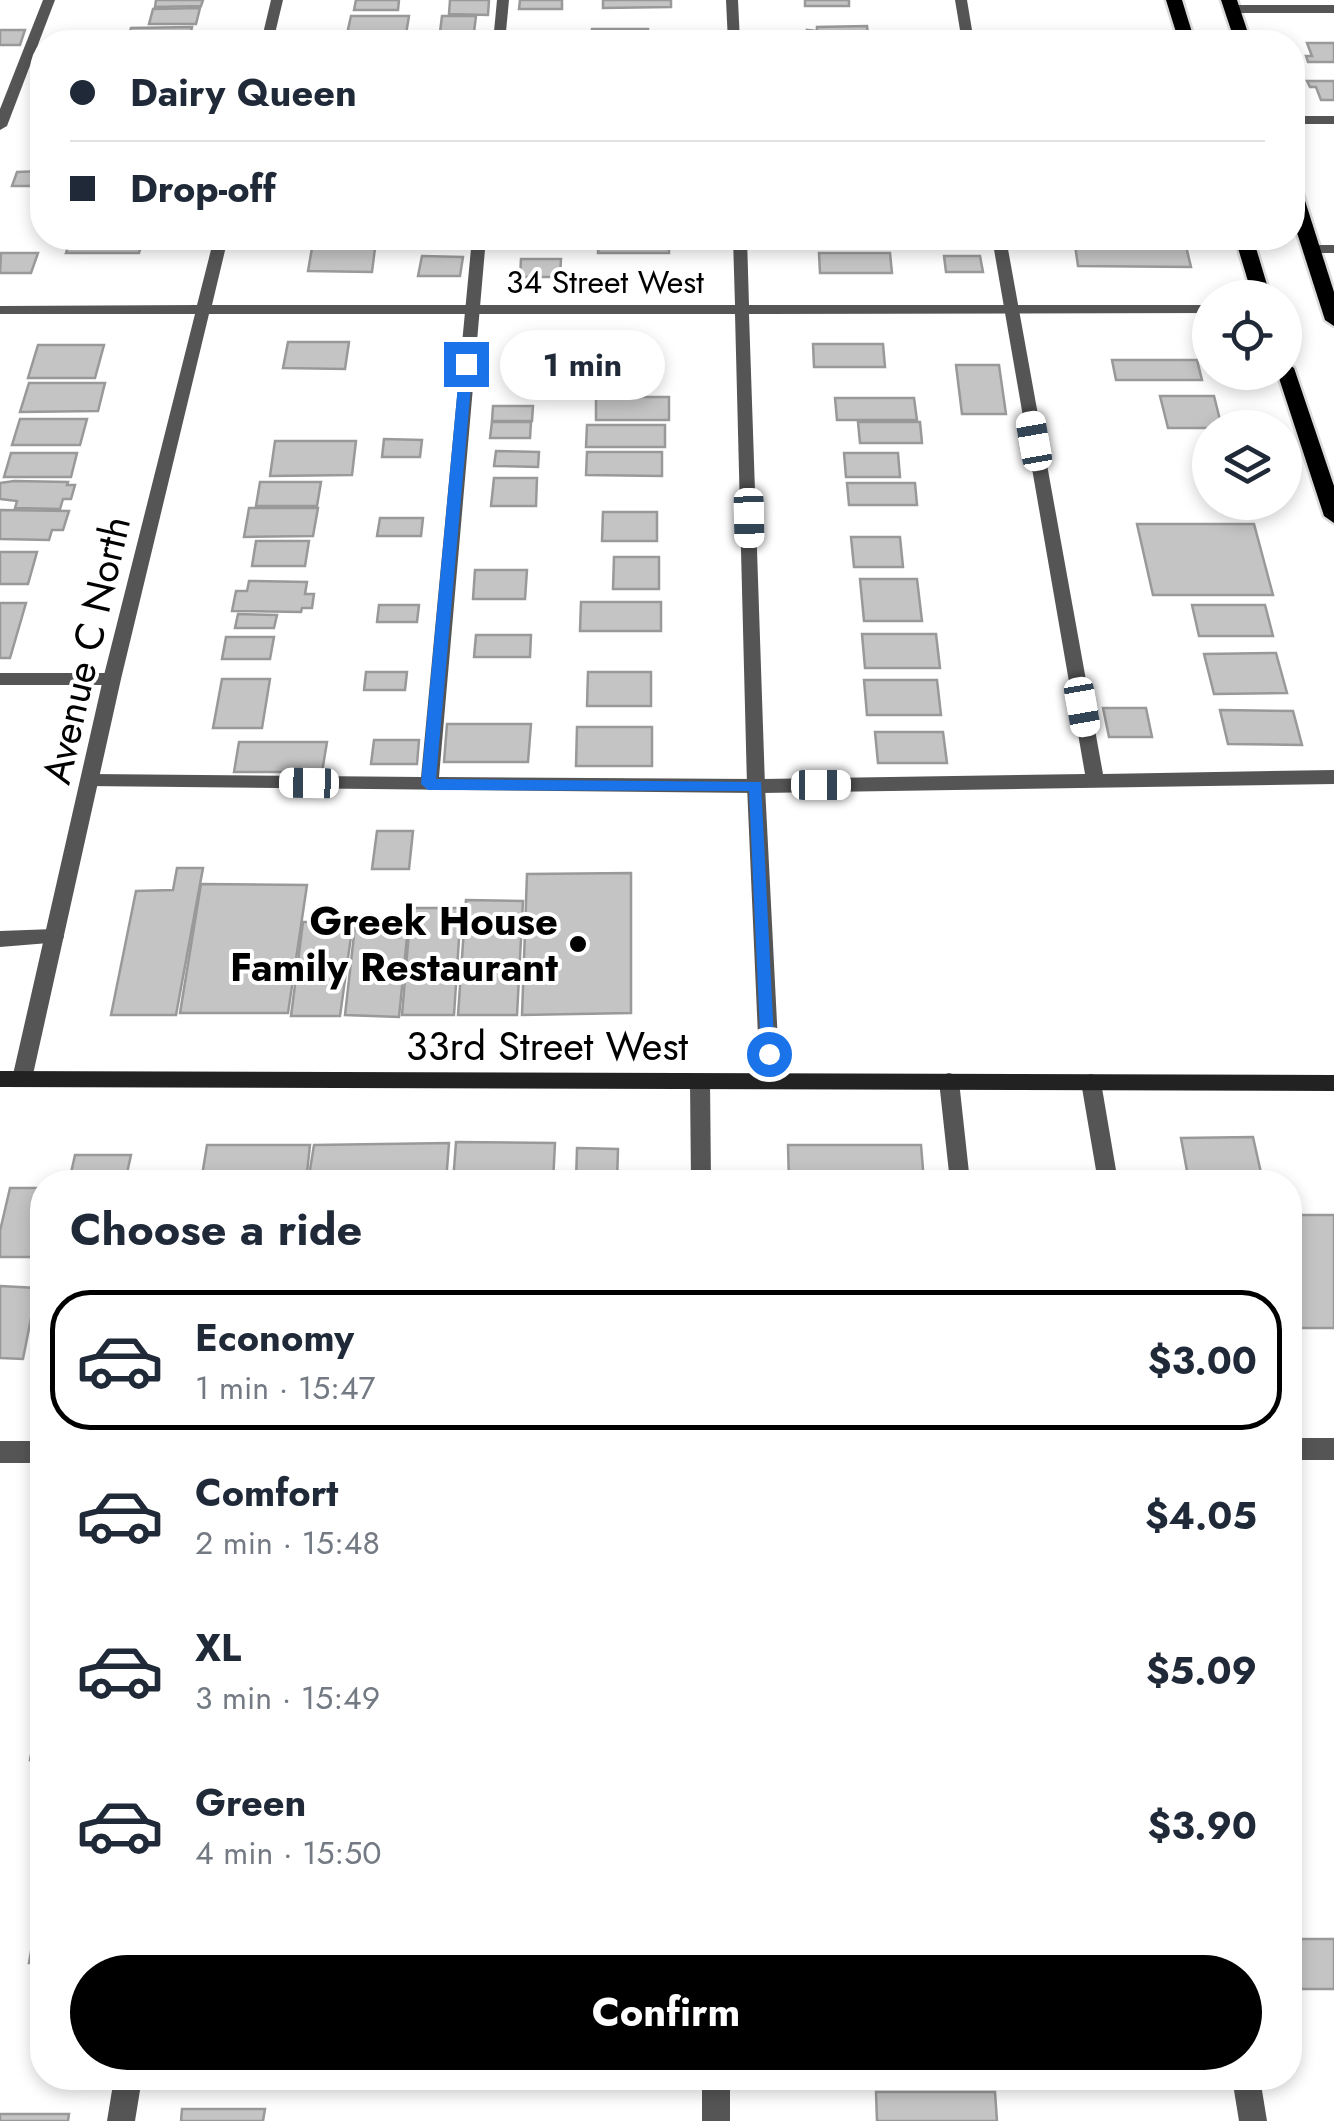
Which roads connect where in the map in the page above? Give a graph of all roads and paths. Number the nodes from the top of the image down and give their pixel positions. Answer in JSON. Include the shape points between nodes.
{"nodes":[{"id":1,"x":49,"y":0,"type":"edge"},
{"id":2,"x":276,"y":0,"type":"edge"},
{"id":3,"x":503,"y":0,"type":"edge"},
{"id":4,"x":732,"y":0,"type":"edge"},
{"id":5,"x":961,"y":0,"type":"edge"},
{"id":6,"x":1174,"y":0,"type":"edge"},
{"id":7,"x":1230,"y":4,"type":"edge"},
{"id":8,"x":1334,"y":9,"type":"edge"},
{"id":9,"x":37,"y":30,"type":"edge"},
{"id":10,"x":270,"y":30,"type":"edge"},
{"id":11,"x":500,"y":30,"type":"edge"},
{"id":12,"x":733,"y":30,"type":"edge"},
{"id":13,"x":966,"y":30,"type":"edge"},
{"id":14,"x":1183,"y":30,"type":"edge"},
{"id":15,"x":1239,"y":30,"type":"edge"},
{"id":16,"x":30,"y":49,"type":"edge"},
{"id":17,"x":1305,"y":120,"type":"edge"},
{"id":18,"x":1334,"y":120,"type":"edge"},
{"id":19,"x":0,"y":126,"type":"edge"},
{"id":20,"x":1305,"y":228,"type":"edge"},
{"id":21,"x":1312,"y":249,"type":"junction"},
{"id":22,"x":1334,"y":249,"type":"edge"},
{"id":23,"x":218,"y":250,"type":"edge"},
{"id":24,"x":477,"y":250,"type":"edge"},
{"id":25,"x":740,"y":250,"type":"edge"},
{"id":26,"x":1001,"y":250,"type":"edge"},
{"id":27,"x":1248,"y":250,"type":"edge"},
{"id":28,"x":1257,"y":280,"type":"edge"},
{"id":29,"x":205,"y":308,"type":"junction"},
{"id":30,"x":471,"y":308,"type":"junction"},
{"id":31,"x":1010,"y":308,"type":"junction"},
{"id":32,"x":1192,"y":309,"type":"edge"},
{"id":33,"x":0,"y":310,"type":"edge"},
{"id":34,"x":743,"y":310,"type":"junction"},
{"id":35,"x":1334,"y":320,"type":"edge"},
{"id":36,"x":1292,"y":390,"type":"edge"},
{"id":37,"x":1334,"y":516,"type":"edge"},
{"id":38,"x":0,"y":679,"type":"edge"},
{"id":39,"x":112,"y":680,"type":"junction"},
{"id":40,"x":1334,"y":777,"type":"edge"},
{"id":41,"x":91,"y":781,"type":"junction"},
{"id":42,"x":1096,"y":783,"type":"junction"},
{"id":43,"x":428,"y":784,"type":"junction"},
{"id":44,"x":756,"y":786,"type":"junction"},
{"id":45,"x":54,"y":937,"type":"junction"},
{"id":46,"x":0,"y":939,"type":"edge"},
{"id":47,"x":11,"y":1080,"type":"edge"},
{"id":48,"x":949,"y":1081,"type":"junction"},
{"id":49,"x":700,"y":1082,"type":"junction"},
{"id":50,"x":770,"y":1082,"type":"junction"},
{"id":51,"x":1090,"y":1082,"type":"junction"},
{"id":52,"x":1334,"y":1083,"type":"edge"},
{"id":53,"x":701,"y":1170,"type":"edge"},
{"id":54,"x":959,"y":1170,"type":"edge"},
{"id":55,"x":1106,"y":1170,"type":"edge"},
{"id":56,"x":1302,"y":1449,"type":"edge"},
{"id":57,"x":1334,"y":1449,"type":"edge"},
{"id":58,"x":0,"y":1452,"type":"edge"},
{"id":59,"x":30,"y":1452,"type":"edge"},
{"id":60,"x":126,"y":2090,"type":"edge"},
{"id":61,"x":716,"y":2090,"type":"edge"},
{"id":62,"x":1248,"y":2090,"type":"edge"},
{"id":63,"x":121,"y":2121,"type":"edge"},
{"id":64,"x":716,"y":2121,"type":"edge"},
{"id":65,"x":1253,"y":2121,"type":"edge"}],
"edges":[{"from":1,"to":9,"type":"street"},
{"from":2,"to":10,"type":"street"},
{"from":3,"to":11,"type":"street"},
{"from":4,"to":12,"type":"street"},
{"from":5,"to":13,"type":"street"},
{"from":6,"to":14,"type":"main road"},
{"from":7,"to":8,"type":"street"},
{"from":7,"to":15,"type":"main road"},
{"from":16,"to":19,"type":"street"},
{"from":17,"to":18,"type":"street"},
{"from":20,"to":21,"type":"main road"},
{"from":21,"to":22,"type":"street"},
{"from":21,"to":35,"type":"main road"},
{"from":23,"to":29,"type":"street","name":"Avenue C North"},
{"from":24,"to":30,"type":"street"},
{"from":25,"to":34,"type":"street"},
{"from":26,"to":31,"type":"street"},
{"from":27,"to":28,"type":"main road"},
{"from":29,"to":30,"type":"street","name":"34 Street West"},
{"from":29,"to":33,"type":"street","name":"34 Street West"},
{"from":29,"to":39,"type":"street","name":"Avenue C North"},
{"from":30,"to":34,"type":"street","name":"34 Street West"},
{"from":30,"to":43,"type":"street"},
{"from":31,"to":32,"type":"street","name":"34 Street West"},
{"from":31,"to":34,"type":"street","name":"34 Street West"},
{"from":31,"to":42,"type":"street"},
{"from":34,"to":44,"type":"street"},
{"from":36,"to":37,"type":"main road"},
{"from":38,"to":39,"type":"street"},
{"from":39,"to":41,"type":"street","name":"Avenue C North"},
{"from":40,"to":42,"type":"street"},
{"from":41,"to":43,"type":"street"},
{"from":41,"to":45,"type":"street","name":"Avenue C North"},
{"from":42,"to":44,"type":"street"},
{"from":43,"to":44,"type":"street"},
{"from":44,"to":50,"type":"street"},
{"from":45,"to":46,"type":"street"},
{"from":45,"to":47,"type":"street","name":"Avenue C North"},
{"from":47,"to":49,"type":"main road","name":"33rd Street West"},
{"from":48,"to":50,"type":"main road","name":"33rd Street West"},
{"from":48,"to":51,"type":"main road","name":"33rd Street West"},
{"from":48,"to":54,"type":"street"},
{"from":49,"to":50,"type":"main road","name":"33rd Street West"},
{"from":49,"to":53,"type":"street"},
{"from":51,"to":52,"type":"main road","name":"33rd Street West"},
{"from":51,"to":55,"type":"street"},
{"from":56,"to":57,"type":"street"},
{"from":58,"to":59,"type":"street"},
{"from":60,"to":63,"type":"street"},
{"from":61,"to":64,"type":"street"},
{"from":62,"to":65,"type":"street"}]}
